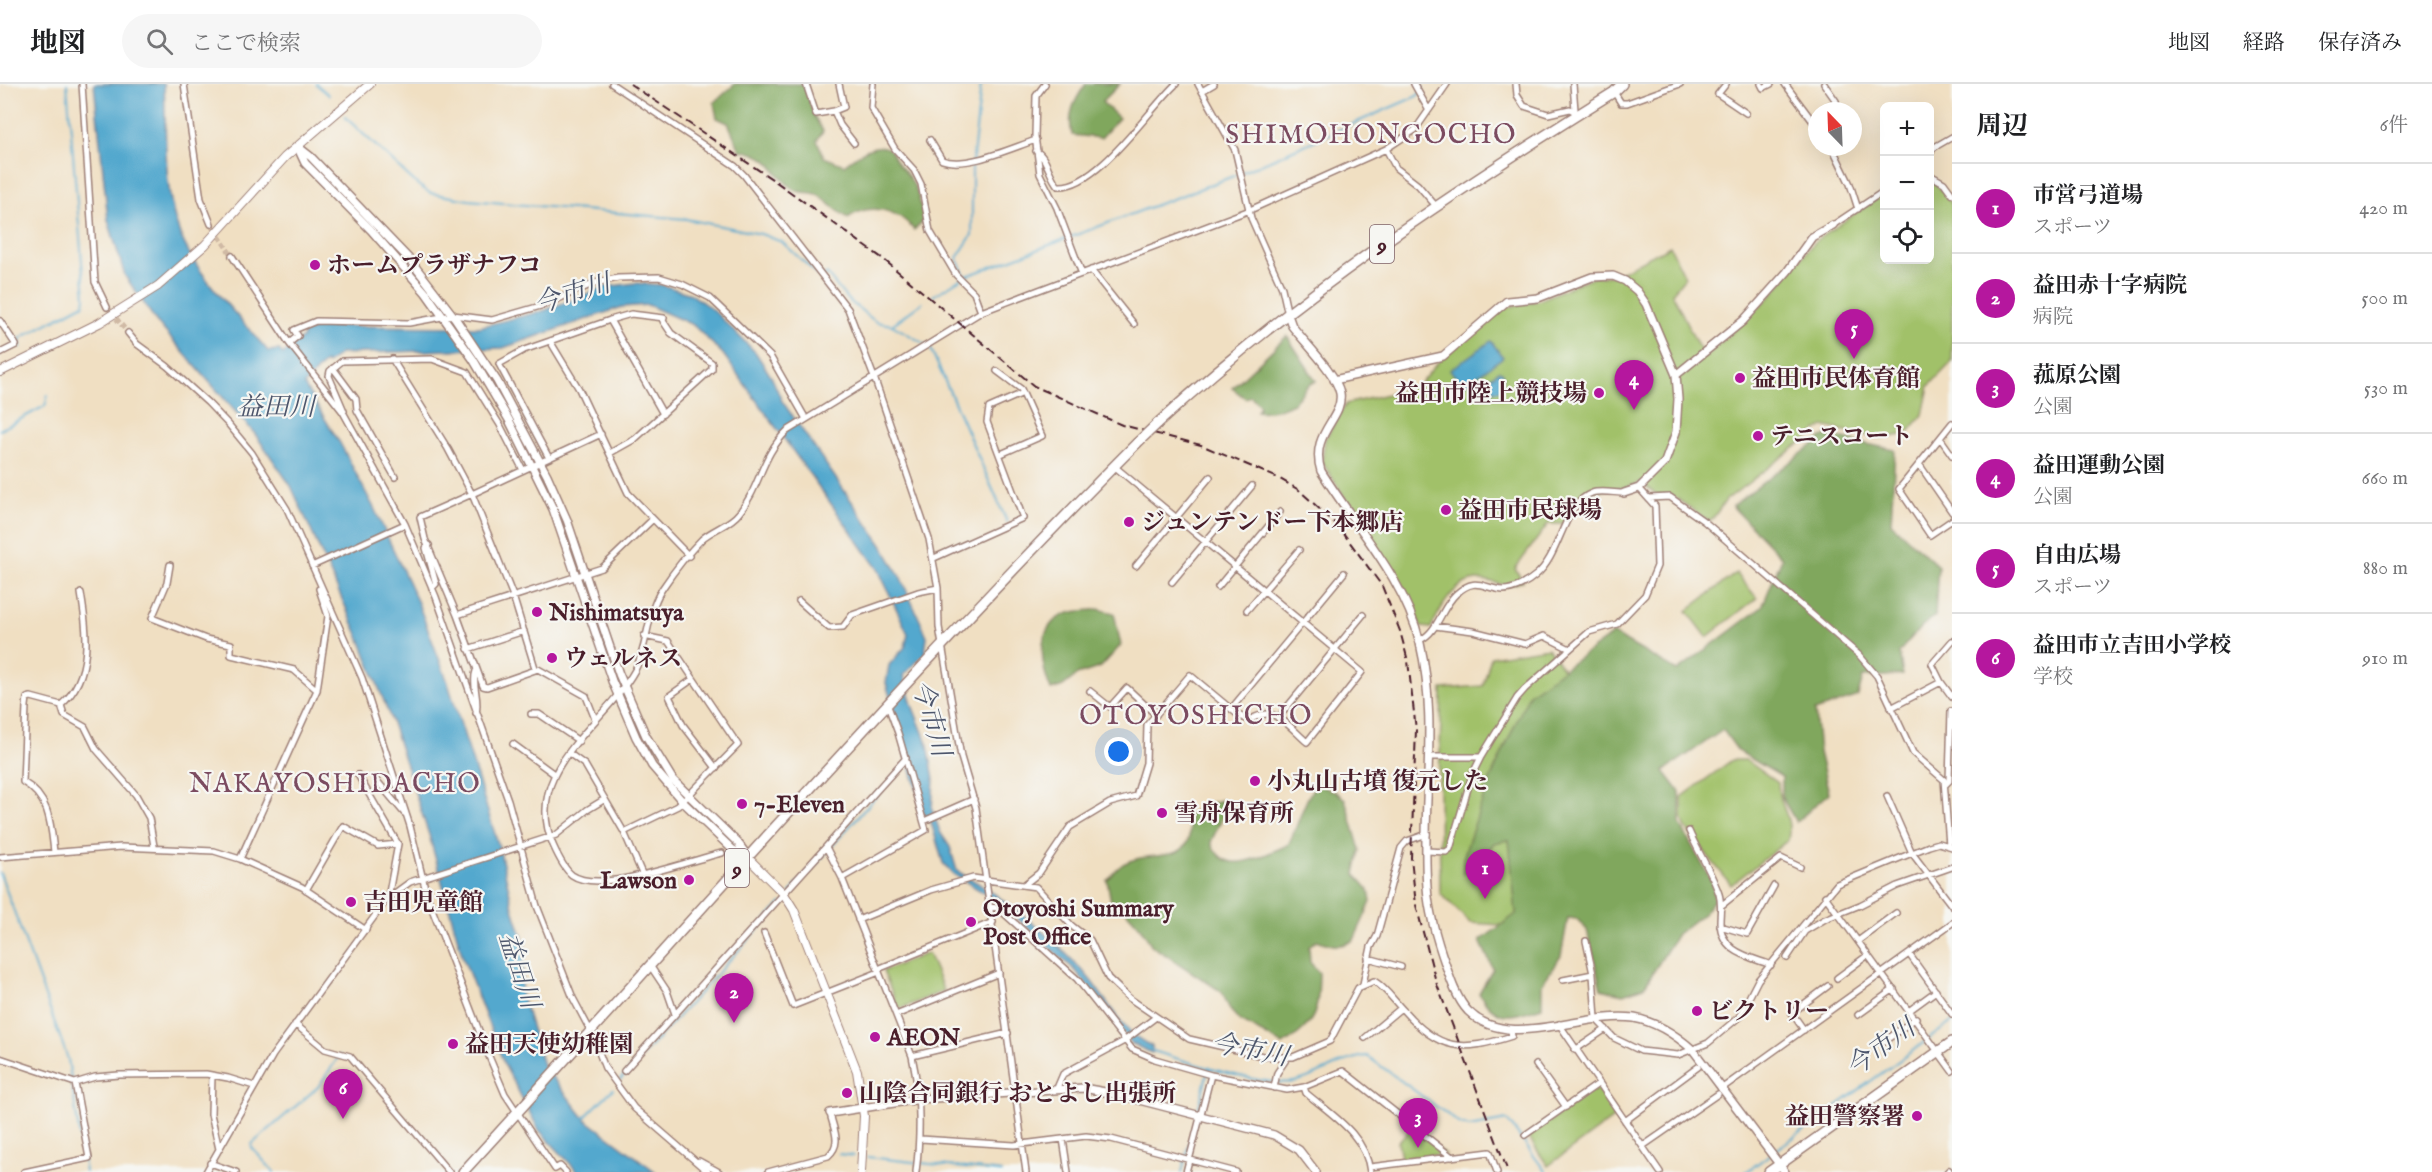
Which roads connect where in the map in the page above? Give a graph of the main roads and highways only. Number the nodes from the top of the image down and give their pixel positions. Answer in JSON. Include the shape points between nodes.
{"nodes":[{"id":1,"x":370,"y":84,"type":"edge"},
{"id":2,"x":1623,"y":84,"type":"edge"},
{"id":3,"x":0,"y":372,"type":"edge"},
{"id":4,"x":747,"y":857,"type":"junction"},
{"id":5,"x":1952,"y":1042,"type":"edge"},
{"id":6,"x":1782,"y":1168,"type":"edge"},
{"id":7,"x":463,"y":1172,"type":"edge"},
{"id":8,"x":861,"y":1172,"type":"edge"},
{"id":9,"x":1769,"y":1172,"type":"edge"}],
"edges":[{"from":1,"to":3,"type":"main road","via":[[297,146],[205,245],[158,286],[130,305]]},
{"from":2,"to":4,"type":"highway","number":"9","bridge":true,"via":[[1435,205],[1288,315],[1157,424],[944,644]]},
{"from":4,"to":7,"type":"highway","number":"9"},
{"from":4,"to":8,"type":"main road","via":[[784,894],[851,1050],[863,1095]]},
{"from":5,"to":6,"type":"highway"},
{"from":6,"to":9,"type":"highway"}]}
